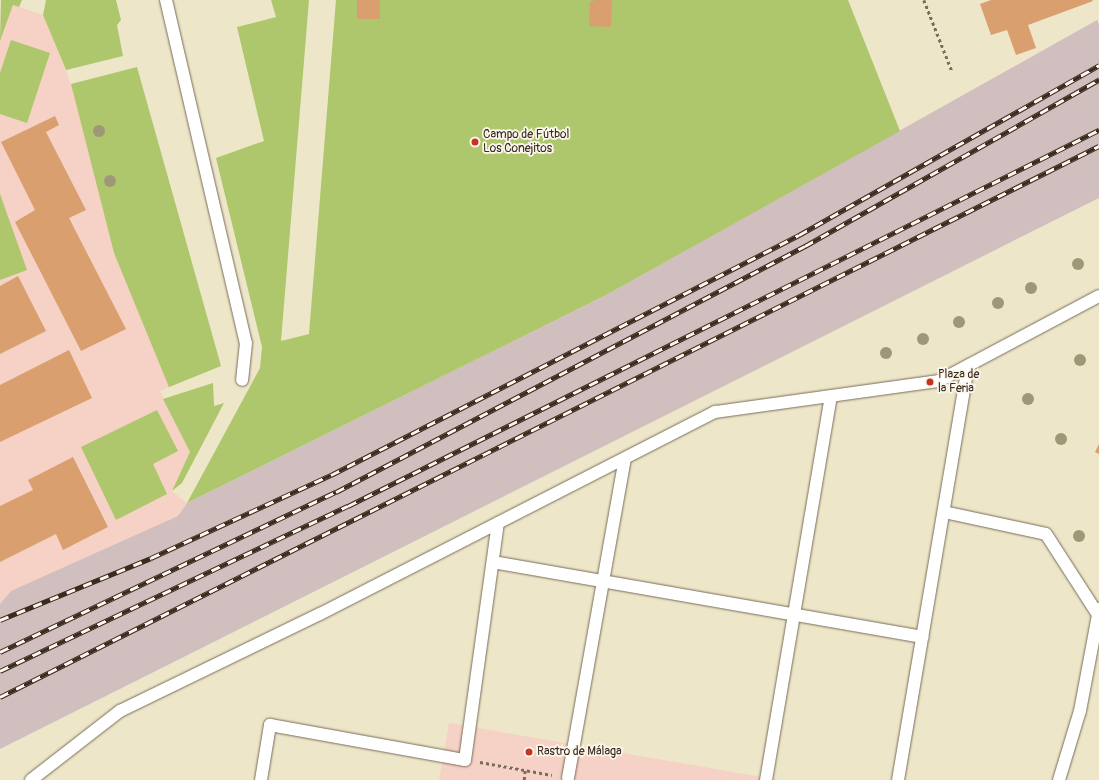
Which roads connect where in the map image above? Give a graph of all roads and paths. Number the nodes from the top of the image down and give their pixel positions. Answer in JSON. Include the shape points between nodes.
{"nodes":[{"id":1,"x":166,"y":0,"type":"edge"},
{"id":2,"x":924,"y":0,"type":"edge"},
{"id":3,"x":952,"y":71,"type":"dead end"},
{"id":4,"x":1099,"y":296,"type":"edge"},
{"id":5,"x":968,"y":366,"type":"junction"},
{"id":6,"x":242,"y":380,"type":"dead end"},
{"id":7,"x":832,"y":396,"type":"junction"},
{"id":8,"x":625,"y":459,"type":"junction"},
{"id":9,"x":944,"y":512,"type":"junction"},
{"id":10,"x":498,"y":523,"type":"junction"},
{"id":11,"x":493,"y":562,"type":"junction"},
{"id":12,"x":603,"y":581,"type":"junction"},
{"id":13,"x":1098,"y":611,"type":"edge"},
{"id":14,"x":793,"y":615,"type":"junction"},
{"id":15,"x":922,"y":638,"type":"junction"},
{"id":16,"x":465,"y":760,"type":"junction"},
{"id":17,"x":525,"y":770,"type":"junction"},
{"id":18,"x":568,"y":778,"type":"joint"},
{"id":19,"x":31,"y":780,"type":"edge"},
{"id":20,"x":262,"y":780,"type":"edge"},
{"id":21,"x":524,"y":780,"type":"edge"},
{"id":22,"x":766,"y":780,"type":"edge"},
{"id":23,"x":898,"y":780,"type":"edge"},
{"id":24,"x":1059,"y":780,"type":"edge"}],
"edges":[{"from":1,"to":6,"type":"lane","via":[[246,343]]},
{"from":2,"to":3,"type":"path"},
{"from":4,"to":5,"type":"lane"},
{"from":5,"to":7,"type":"lane","via":[[939,381]]},
{"from":5,"to":9,"type":"lane"},
{"from":7,"to":8,"type":"lane","via":[[715,412]]},
{"from":7,"to":14,"type":"lane"},
{"from":8,"to":10,"type":"lane"},
{"from":8,"to":12,"type":"lane"},
{"from":9,"to":13,"type":"lane","via":[[1046,534]]},
{"from":9,"to":15,"type":"lane"},
{"from":10,"to":11,"type":"lane"},
{"from":10,"to":19,"type":"lane","via":[[320,614],[120,711]]},
{"from":11,"to":12,"type":"lane"},
{"from":11,"to":16,"type":"lane"},
{"from":12,"to":14,"type":"lane"},
{"from":12,"to":18,"type":"lane"},
{"from":13,"to":24,"type":"lane","via":[[1080,711]]},
{"from":14,"to":15,"type":"lane"},
{"from":14,"to":22,"type":"lane"},
{"from":15,"to":23,"type":"lane"},
{"from":16,"to":17,"type":"path"},
{"from":16,"to":20,"type":"lane","via":[[270,726]]},
{"from":17,"to":18,"type":"path"},
{"from":17,"to":21,"type":"path"}]}
